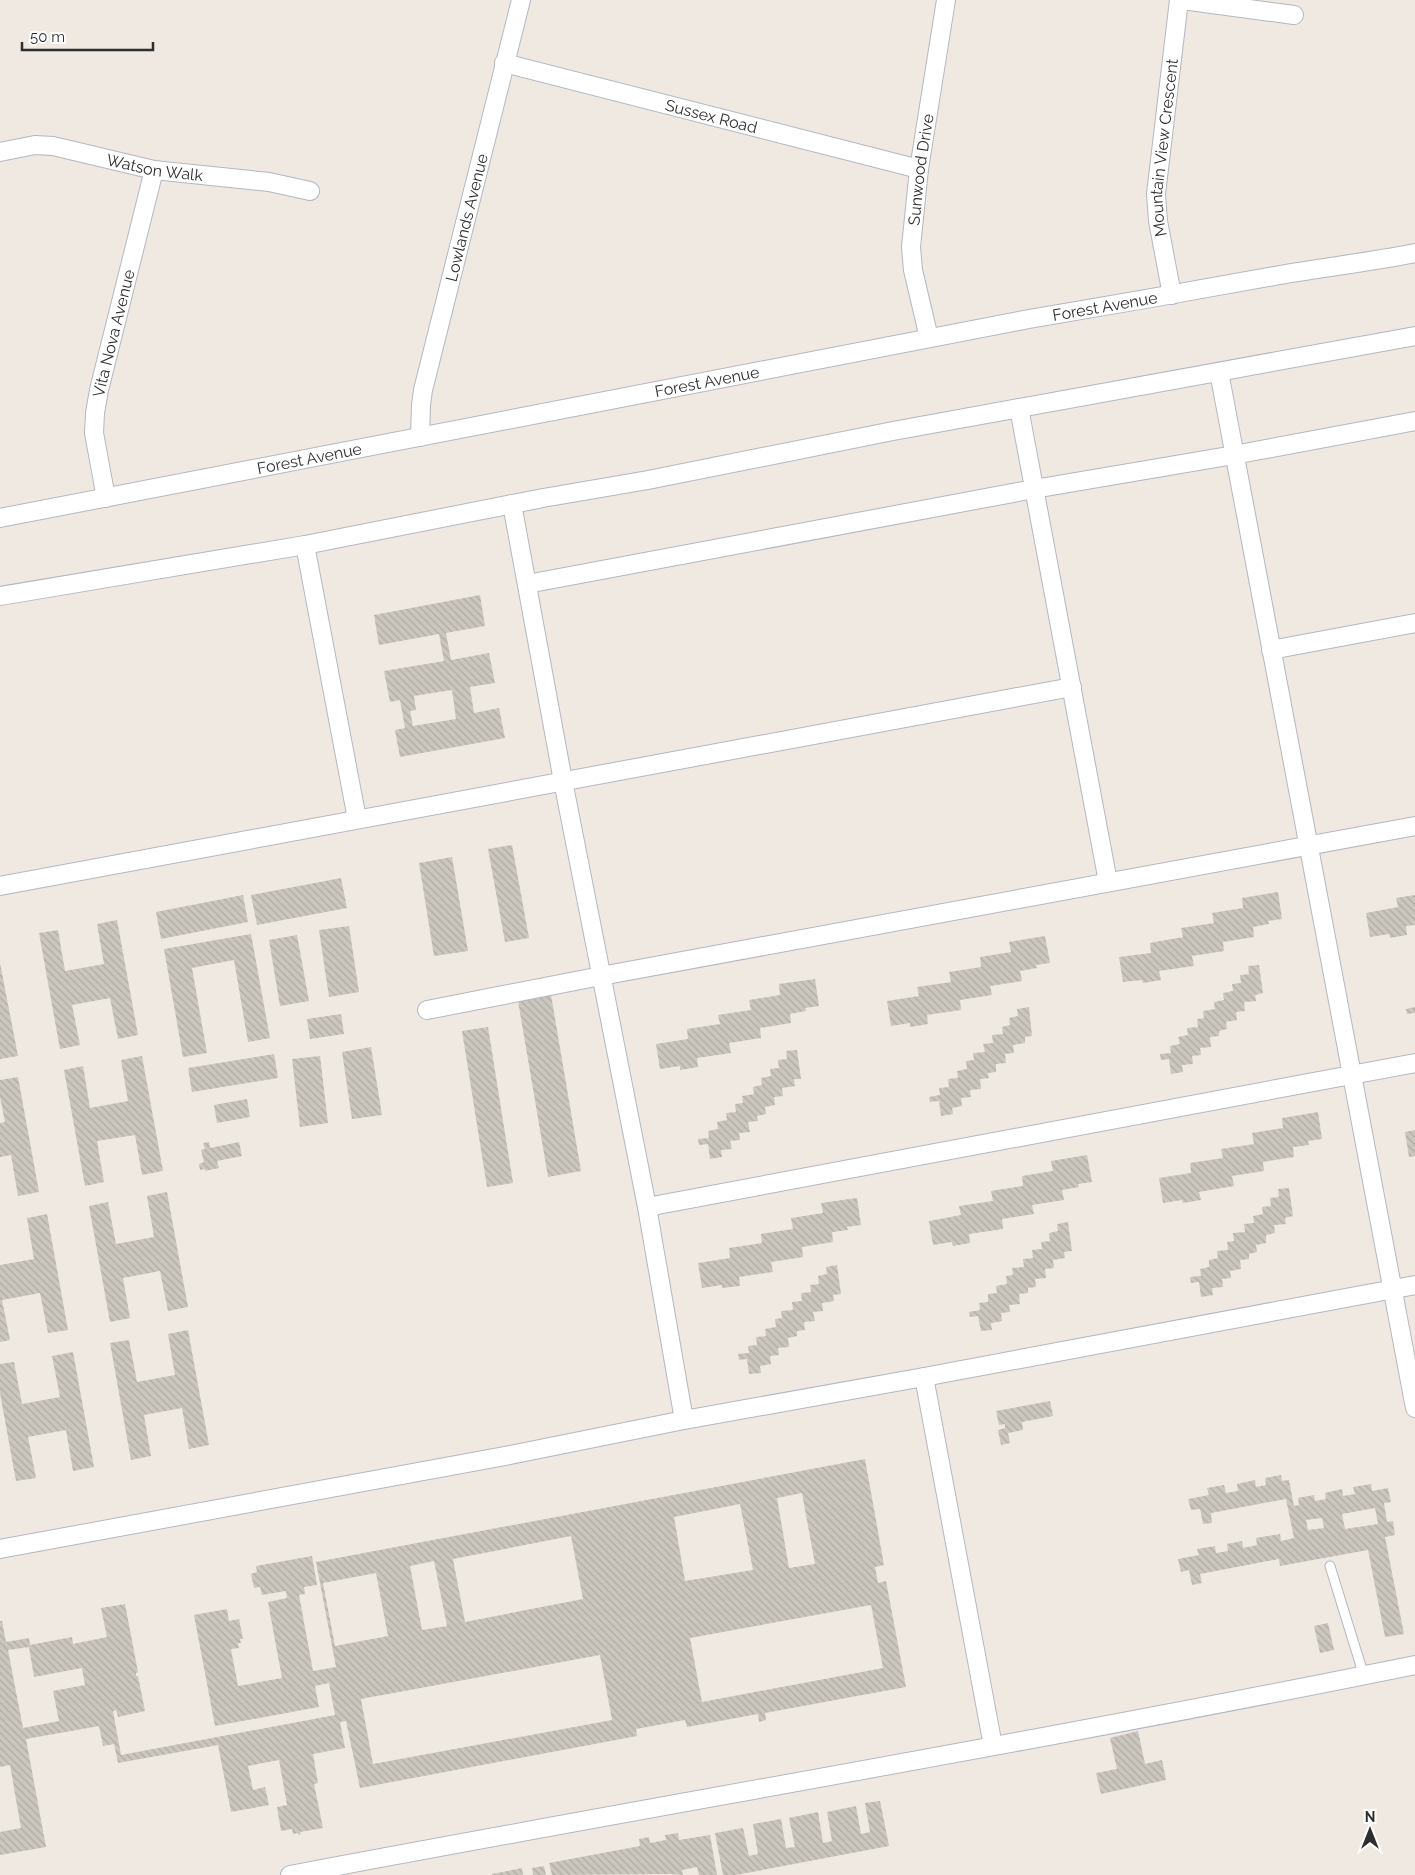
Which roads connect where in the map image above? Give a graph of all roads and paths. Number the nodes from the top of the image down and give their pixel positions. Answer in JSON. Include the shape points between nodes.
{"nodes":[{"id":1,"x":521,"y":0,"type":"edge"},
{"id":2,"x":946,"y":0,"type":"edge"},
{"id":3,"x":1180,"y":0,"type":"edge"},
{"id":4,"x":1294,"y":15,"type":"dead end"},
{"id":5,"x":504,"y":63,"type":"junction"},
{"id":6,"x":0,"y":152,"type":"edge"},
{"id":7,"x":919,"y":169,"type":"junction"},
{"id":8,"x":154,"y":170,"type":"junction"},
{"id":9,"x":310,"y":191,"type":"dead end"},
{"id":10,"x":1415,"y":252,"type":"edge"},
{"id":11,"x":1172,"y":295,"type":"junction"},
{"id":12,"x":1415,"y":336,"type":"edge"},
{"id":13,"x":929,"y":338,"type":"junction"},
{"id":14,"x":1219,"y":372,"type":"junction"},
{"id":15,"x":1019,"y":408,"type":"junction"},
{"id":16,"x":1415,"y":420,"type":"edge"},
{"id":17,"x":420,"y":437,"type":"junction"},
{"id":18,"x":1234,"y":455,"type":"junction"},
{"id":19,"x":1034,"y":489,"type":"junction"},
{"id":20,"x":106,"y":498,"type":"junction"},
{"id":21,"x":512,"y":504,"type":"junction"},
{"id":22,"x":0,"y":518,"type":"edge"},
{"id":23,"x":305,"y":545,"type":"junction"},
{"id":24,"x":527,"y":584,"type":"junction"},
{"id":25,"x":0,"y":596,"type":"edge"},
{"id":26,"x":1415,"y":623,"type":"edge"},
{"id":27,"x":1271,"y":650,"type":"junction"},
{"id":28,"x":1072,"y":687,"type":"junction"},
{"id":29,"x":563,"y":781,"type":"junction"},
{"id":30,"x":357,"y":819,"type":"junction"},
{"id":31,"x":1415,"y":826,"type":"edge"},
{"id":32,"x":1309,"y":846,"type":"junction"},
{"id":33,"x":1108,"y":882,"type":"junction"},
{"id":34,"x":0,"y":886,"type":"edge"},
{"id":35,"x":601,"y":976,"type":"junction"},
{"id":36,"x":427,"y":1010,"type":"dead end"},
{"id":37,"x":1415,"y":1062,"type":"edge"},
{"id":38,"x":1352,"y":1074,"type":"junction"},
{"id":39,"x":647,"y":1207,"type":"junction"},
{"id":40,"x":1415,"y":1285,"type":"edge"},
{"id":41,"x":1392,"y":1289,"type":"junction"},
{"id":42,"x":924,"y":1377,"type":"junction"},
{"id":43,"x":1415,"y":1408,"type":"edge"},
{"id":44,"x":684,"y":1420,"type":"junction"},
{"id":45,"x":0,"y":1548,"type":"edge"},
{"id":46,"x":1330,"y":1566,"type":"dead end"},
{"id":47,"x":1415,"y":1665,"type":"edge"},
{"id":48,"x":1364,"y":1676,"type":"junction"},
{"id":49,"x":993,"y":1746,"type":"junction"},
{"id":50,"x":290,"y":1875,"type":"edge"}],
"edges":[{"from":1,"to":5,"type":"street","name":"Lowlands Avenue"},
{"from":2,"to":7,"type":"street","name":"Sunwood Drive"},
{"from":3,"to":4,"type":"street"},
{"from":3,"to":11,"type":"street","name":"Mountain View Crescent","via":[[1156,194]]},
{"from":5,"to":7,"type":"street","name":"Sussex Road"},
{"from":5,"to":17,"type":"street","name":"Lowlands Avenue","via":[[423,390]]},
{"from":6,"to":8,"type":"street","name":"Watson Walk","via":[[35,145],[53,146]]},
{"from":7,"to":13,"type":"street","name":"Sunwood Drive","via":[[913,270]]},
{"from":8,"to":9,"type":"street","name":"Watson Walk","via":[[269,182]]},
{"from":8,"to":20,"type":"street","name":"Vita Nova Avenue","via":[[95,413],[96,449]]},
{"from":10,"to":11,"type":"street","name":"Forest Avenue"},
{"from":11,"to":13,"type":"street","name":"Forest Avenue"},
{"from":12,"to":14,"type":"street"},
{"from":13,"to":17,"type":"street","name":"Forest Avenue"},
{"from":14,"to":15,"type":"street"},
{"from":14,"to":18,"type":"street"},
{"from":15,"to":19,"type":"street"},
{"from":15,"to":21,"type":"street"},
{"from":16,"to":18,"type":"street"},
{"from":17,"to":20,"type":"street","name":"Forest Avenue"},
{"from":18,"to":19,"type":"street"},
{"from":18,"to":27,"type":"street"},
{"from":19,"to":24,"type":"street"},
{"from":19,"to":28,"type":"street"},
{"from":20,"to":22,"type":"street","name":"Forest Avenue"},
{"from":21,"to":23,"type":"street"},
{"from":21,"to":24,"type":"street"},
{"from":23,"to":25,"type":"street"},
{"from":23,"to":30,"type":"street"},
{"from":24,"to":29,"type":"street"},
{"from":26,"to":27,"type":"street"},
{"from":27,"to":32,"type":"street"},
{"from":28,"to":29,"type":"street"},
{"from":28,"to":33,"type":"street"},
{"from":29,"to":30,"type":"street"},
{"from":29,"to":35,"type":"street"},
{"from":30,"to":34,"type":"street"},
{"from":31,"to":32,"type":"street"},
{"from":32,"to":33,"type":"street"},
{"from":32,"to":38,"type":"street"},
{"from":33,"to":35,"type":"street"},
{"from":35,"to":36,"type":"street"},
{"from":35,"to":39,"type":"street"},
{"from":37,"to":38,"type":"street"},
{"from":38,"to":39,"type":"street"},
{"from":38,"to":41,"type":"street"},
{"from":39,"to":44,"type":"street"},
{"from":40,"to":41,"type":"street"},
{"from":41,"to":42,"type":"street"},
{"from":41,"to":43,"type":"street"},
{"from":42,"to":44,"type":"street"},
{"from":42,"to":49,"type":"street"},
{"from":44,"to":45,"type":"street","via":[[500,1457]]},
{"from":46,"to":48,"type":"lane"},
{"from":47,"to":48,"type":"street"},
{"from":48,"to":49,"type":"street"},
{"from":49,"to":50,"type":"street"}]}
